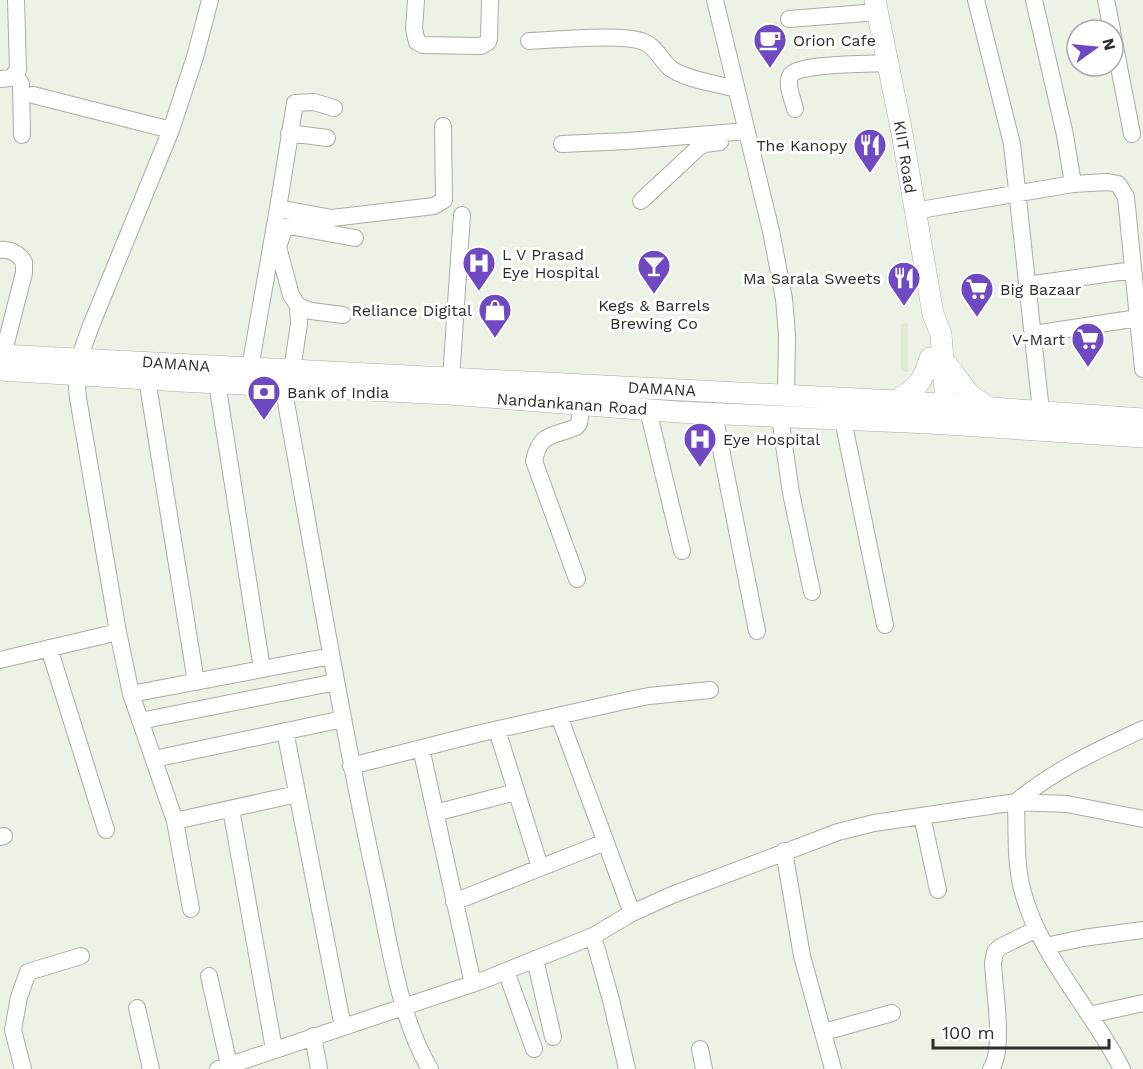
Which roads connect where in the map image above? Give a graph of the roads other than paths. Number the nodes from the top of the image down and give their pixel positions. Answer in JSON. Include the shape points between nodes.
{"nodes":[{"id":1,"x":16,"y":0,"type":"edge"},
{"id":2,"x":210,"y":0,"type":"edge"},
{"id":3,"x":416,"y":0,"type":"edge"},
{"id":4,"x":490,"y":0,"type":"edge"},
{"id":5,"x":715,"y":0,"type":"edge"},
{"id":6,"x":976,"y":0,"type":"edge"},
{"id":7,"x":1034,"y":0,"type":"edge"},
{"id":8,"x":1106,"y":0,"type":"edge"},
{"id":9,"x":877,"y":6,"type":"edge"},
{"id":10,"x":1110,"y":18,"type":"edge"},
{"id":11,"x":789,"y":19,"type":"dead end"},
{"id":12,"x":529,"y":41,"type":"dead end"},
{"id":13,"x":888,"y":63,"type":"junction"},
{"id":14,"x":8,"y":77,"type":"edge"},
{"id":15,"x":1121,"y":78,"type":"edge"},
{"id":16,"x":736,"y":89,"type":"junction"},
{"id":17,"x":33,"y":95,"type":"dead end"},
{"id":18,"x":334,"y":108,"type":"dead end"},
{"id":19,"x":795,"y":109,"type":"dead end"},
{"id":20,"x":443,"y":126,"type":"dead end"},
{"id":21,"x":171,"y":130,"type":"junction"},
{"id":22,"x":289,"y":133,"type":"junction"},
{"id":23,"x":747,"y":134,"type":"junction"},
{"id":24,"x":1132,"y":134,"type":"dead end"},
{"id":25,"x":22,"y":135,"type":"dead end"},
{"id":26,"x":327,"y":138,"type":"dead end"},
{"id":27,"x":562,"y":144,"type":"dead end"},
{"id":28,"x":1072,"y":184,"type":"junction"},
{"id":29,"x":1017,"y":194,"type":"junction"},
{"id":30,"x":641,"y":201,"type":"dead end"},
{"id":31,"x":278,"y":208,"type":"junction"},
{"id":32,"x":914,"y":211,"type":"junction"},
{"id":33,"x":462,"y":215,"type":"dead end"},
{"id":34,"x":355,"y":238,"type":"dead end"},
{"id":35,"x":0,"y":250,"type":"edge"},
{"id":36,"x":1133,"y":270,"type":"junction"},
{"id":37,"x":1027,"y":285,"type":"junction"},
{"id":38,"x":298,"y":306,"type":"junction"},
{"id":39,"x":343,"y":315,"type":"dead end"},
{"id":40,"x":1138,"y":318,"type":"junction"},
{"id":41,"x":1034,"y":334,"type":"junction"},
{"id":42,"x":937,"y":358,"type":"junction"},
{"id":43,"x":1,"y":360,"type":"edge"},
{"id":44,"x":78,"y":367,"type":"junction"},
{"id":45,"x":250,"y":368,"type":"junction"},
{"id":46,"x":1143,"y":369,"type":"edge"},
{"id":47,"x":288,"y":378,"type":"junction"},
{"id":48,"x":147,"y":379,"type":"junction"},
{"id":49,"x":451,"y":379,"type":"junction"},
{"id":50,"x":217,"y":383,"type":"junction"},
{"id":51,"x":786,"y":396,"type":"junction"},
{"id":52,"x":896,"y":401,"type":"junction"},
{"id":53,"x":582,"y":405,"type":"junction"},
{"id":54,"x":991,"y":409,"type":"junction"},
{"id":55,"x":648,"y":410,"type":"junction"},
{"id":56,"x":1041,"y":411,"type":"junction"},
{"id":57,"x":714,"y":414,"type":"junction"},
{"id":58,"x":938,"y":414,"type":"junction"},
{"id":59,"x":780,"y":417,"type":"junction"},
{"id":60,"x":1143,"y":419,"type":"edge"},
{"id":61,"x":843,"y":420,"type":"junction"},
{"id":62,"x":1143,"y":437,"type":"edge"},
{"id":63,"x":682,"y":551,"type":"dead end"},
{"id":64,"x":577,"y":579,"type":"dead end"},
{"id":65,"x":812,"y":592,"type":"dead end"},
{"id":66,"x":885,"y":625,"type":"dead end"},
{"id":67,"x":757,"y":631,"type":"dead end"},
{"id":68,"x":118,"y":632,"type":"junction"},
{"id":69,"x":49,"y":648,"type":"junction"},
{"id":70,"x":331,"y":656,"type":"junction"},
{"id":71,"x":0,"y":660,"type":"edge"},
{"id":72,"x":262,"y":669,"type":"junction"},
{"id":73,"x":196,"y":682,"type":"junction"},
{"id":74,"x":336,"y":682,"type":"junction"},
{"id":75,"x":710,"y":690,"type":"dead end"},
{"id":76,"x":131,"y":694,"type":"junction"},
{"id":77,"x":559,"y":716,"type":"junction"},
{"id":78,"x":343,"y":719,"type":"junction"},
{"id":79,"x":140,"y":721,"type":"junction"},
{"id":80,"x":1143,"y":729,"type":"edge"},
{"id":81,"x":497,"y":730,"type":"junction"},
{"id":82,"x":285,"y":731,"type":"junction"},
{"id":83,"x":421,"y":748,"type":"junction"},
{"id":84,"x":154,"y":759,"type":"junction"},
{"id":85,"x":351,"y":766,"type":"junction"},
{"id":86,"x":516,"y":792,"type":"junction"},
{"id":87,"x":297,"y":794,"type":"junction"},
{"id":88,"x":1016,"y":802,"type":"junction"},
{"id":89,"x":231,"y":809,"type":"junction"},
{"id":90,"x":435,"y":813,"type":"junction"},
{"id":91,"x":922,"y":816,"type":"junction"},
{"id":92,"x":1143,"y":819,"type":"edge"},
{"id":93,"x":175,"y":821,"type":"junction"},
{"id":94,"x":106,"y":830,"type":"dead end"},
{"id":95,"x":605,"y":842,"type":"junction"},
{"id":96,"x":784,"y":851,"type":"junction"},
{"id":97,"x":540,"y":867,"type":"junction"},
{"id":98,"x":938,"y":890,"type":"dead end"},
{"id":99,"x":454,"y":902,"type":"junction"},
{"id":100,"x":191,"y":909,"type":"dead end"},
{"id":101,"x":632,"y":913,"type":"junction"},
{"id":102,"x":1036,"y":930,"type":"junction"},
{"id":103,"x":1143,"y":930,"type":"edge"},
{"id":104,"x":593,"y":936,"type":"junction"},
{"id":105,"x":1046,"y":946,"type":"junction"},
{"id":106,"x":81,"y":956,"type":"dead end"},
{"id":107,"x":535,"y":959,"type":"junction"},
{"id":108,"x":507,"y":971,"type":"junction"},
{"id":109,"x":209,"y":976,"type":"dead end"},
{"id":110,"x":472,"y":984,"type":"junction"},
{"id":111,"x":1143,"y":1004,"type":"edge"},
{"id":112,"x":404,"y":1007,"type":"junction"},
{"id":113,"x":137,"y":1008,"type":"dead end"},
{"id":114,"x":892,"y":1013,"type":"dead end"},
{"id":115,"x":1089,"y":1015,"type":"junction"},
{"id":116,"x":343,"y":1027,"type":"junction"},
{"id":117,"x":824,"y":1032,"type":"junction"},
{"id":118,"x":0,"y":1034,"type":"edge"},
{"id":119,"x":313,"y":1036,"type":"junction"},
{"id":120,"x":553,"y":1036,"type":"dead end"},
{"id":121,"x":274,"y":1049,"type":"junction"},
{"id":122,"x":534,"y":1049,"type":"dead end"},
{"id":123,"x":700,"y":1049,"type":"dead end"},
{"id":124,"x":224,"y":1067,"type":"edge"},
{"id":125,"x":13,"y":1069,"type":"edge"},
{"id":126,"x":23,"y":1069,"type":"edge"},
{"id":127,"x":151,"y":1069,"type":"edge"},
{"id":128,"x":319,"y":1069,"type":"edge"},
{"id":129,"x":430,"y":1069,"type":"edge"},
{"id":130,"x":627,"y":1069,"type":"edge"},
{"id":131,"x":704,"y":1069,"type":"edge"},
{"id":132,"x":833,"y":1069,"type":"edge"},
{"id":133,"x":991,"y":1069,"type":"edge"},
{"id":134,"x":1122,"y":1069,"type":"edge"}],
"edges":[{"from":1,"to":14,"type":"street","via":[[18,70]]},
{"from":2,"to":21,"type":"street"},
{"from":3,"to":4,"type":"street","via":[[417,42],[482,46],[489,39]]},
{"from":5,"to":16,"type":"street"},
{"from":6,"to":29,"type":"street","via":[[1012,144]]},
{"from":7,"to":28,"type":"street","via":[[1065,135]]},
{"from":8,"to":10,"type":"street"},
{"from":9,"to":11,"type":"street"},
{"from":9,"to":13,"type":"main road","name":"KIIT Road"},
{"from":12,"to":16,"type":"street","via":[[621,38],[647,42],[678,73]]},
{"from":13,"to":19,"type":"street","via":[[794,71],[789,83]]},
{"from":13,"to":32,"type":"main road","name":"KIIT Road"},
{"from":14,"to":25,"type":"street","via":[[21,84]]},
{"from":15,"to":24,"type":"street"},
{"from":16,"to":23,"type":"street"},
{"from":17,"to":21,"type":"street"},
{"from":18,"to":22,"type":"street","via":[[314,102],[295,103]]},
{"from":20,"to":31,"type":"street","via":[[444,200],[434,206],[332,218]]},
{"from":21,"to":44,"type":"street","via":[[90,328]]},
{"from":22,"to":26,"type":"street"},
{"from":22,"to":31,"type":"street"},
{"from":23,"to":27,"type":"street"},
{"from":23,"to":30,"type":"street","via":[[698,148]]},
{"from":23,"to":51,"type":"street","via":[[784,299]]},
{"from":28,"to":29,"type":"street"},
{"from":28,"to":36,"type":"street","via":[[1108,182],[1123,189]]},
{"from":29,"to":32,"type":"street"},
{"from":29,"to":37,"type":"street"},
{"from":31,"to":45,"type":"street"},
{"from":32,"to":42,"type":"main road","name":"KIIT Road","via":[[933,314],[941,334]]},
{"from":33,"to":49,"type":"street"},
{"from":34,"to":38,"type":"street","via":[[295,227],[284,229],[278,247],[291,295]]},
{"from":35,"to":43,"type":"street","via":[[17,253],[24,262]]},
{"from":36,"to":37,"type":"street"},
{"from":36,"to":40,"type":"street"},
{"from":37,"to":41,"type":"street"},
{"from":38,"to":39,"type":"street"},
{"from":38,"to":47,"type":"street","via":[[299,324]]},
{"from":40,"to":41,"type":"street"},
{"from":40,"to":46,"type":"street"},
{"from":41,"to":56,"type":"street"},
{"from":42,"to":52,"type":"main road","via":[[917,387]]},
{"from":42,"to":54,"type":"main road","via":[[970,394]]},
{"from":42,"to":58,"type":"main road","name":"KIIT Road"},
{"from":43,"to":44,"type":"main road","name":"DAMANA"},
{"from":44,"to":45,"type":"main road","name":"DAMANA"},
{"from":44,"to":48,"type":"main road","name":"Nandankanan Road"},
{"from":44,"to":68,"type":"street","via":[[78,398]]},
{"from":45,"to":47,"type":"main road","name":"DAMANA"},
{"from":47,"to":49,"type":"main road","name":"DAMANA"},
{"from":47,"to":50,"type":"main road","name":"Nandankanan Road"},
{"from":47,"to":53,"type":"main road","name":"Nandankanan Road"},
{"from":47,"to":70,"type":"street"},
{"from":48,"to":50,"type":"main road","name":"Nandankanan Road"},
{"from":48,"to":73,"type":"street"},
{"from":49,"to":51,"type":"main road","name":"DAMANA"},
{"from":50,"to":72,"type":"street"},
{"from":51,"to":52,"type":"main road","name":"DAMANA"},
{"from":52,"to":58,"type":"main road","name":"DAMANA"},
{"from":53,"to":55,"type":"main road","name":"Nandankanan Road"},
{"from":53,"to":64,"type":"street","via":[[576,427],[545,437],[534,461]]},
{"from":54,"to":56,"type":"main road","name":"DAMANA"},
{"from":54,"to":58,"type":"main road","name":"DAMANA"},
{"from":55,"to":57,"type":"main road","name":"Nandankanan Road"},
{"from":55,"to":63,"type":"street"},
{"from":56,"to":60,"type":"main road","name":"DAMANA"},
{"from":57,"to":59,"type":"main road","name":"Nandankanan Road"},
{"from":57,"to":67,"type":"street"},
{"from":58,"to":61,"type":"main road","name":"Nandankanan Road"},
{"from":58,"to":62,"type":"main road","name":"Nandankanan Road"},
{"from":59,"to":61,"type":"main road","name":"Nandankanan Road"},
{"from":59,"to":65,"type":"street"},
{"from":61,"to":66,"type":"street"},
{"from":68,"to":69,"type":"street"},
{"from":68,"to":76,"type":"street"},
{"from":69,"to":71,"type":"street"},
{"from":69,"to":94,"type":"street"},
{"from":70,"to":72,"type":"street"},
{"from":70,"to":74,"type":"street"},
{"from":72,"to":73,"type":"street"},
{"from":73,"to":76,"type":"street"},
{"from":74,"to":78,"type":"street"},
{"from":74,"to":79,"type":"street"},
{"from":75,"to":77,"type":"street","via":[[649,696]]},
{"from":76,"to":79,"type":"street"},
{"from":77,"to":81,"type":"street"},
{"from":77,"to":95,"type":"street"},
{"from":78,"to":82,"type":"street"},
{"from":78,"to":85,"type":"street"},
{"from":79,"to":84,"type":"street"},
{"from":80,"to":88,"type":"street","via":[[1052,775]]},
{"from":81,"to":83,"type":"street"},
{"from":81,"to":86,"type":"street"},
{"from":82,"to":84,"type":"street"},
{"from":82,"to":87,"type":"street"},
{"from":83,"to":85,"type":"street"},
{"from":83,"to":90,"type":"street"},
{"from":84,"to":93,"type":"street"},
{"from":85,"to":112,"type":"street"},
{"from":86,"to":90,"type":"street"},
{"from":86,"to":97,"type":"street"},
{"from":87,"to":89,"type":"street"},
{"from":87,"to":116,"type":"street"},
{"from":88,"to":91,"type":"street"},
{"from":88,"to":92,"type":"street","via":[[1067,804]]},
{"from":88,"to":102,"type":"street","via":[[1022,888]]},
{"from":89,"to":93,"type":"street"},
{"from":89,"to":121,"type":"street"},
{"from":90,"to":99,"type":"street"},
{"from":91,"to":96,"type":"street","via":[[838,832]]},
{"from":91,"to":98,"type":"street"},
{"from":93,"to":100,"type":"street"},
{"from":95,"to":97,"type":"street"},
{"from":95,"to":101,"type":"street"},
{"from":96,"to":101,"type":"street"},
{"from":96,"to":117,"type":"street","via":[[802,956]]},
{"from":97,"to":99,"type":"street"},
{"from":99,"to":110,"type":"street"},
{"from":101,"to":104,"type":"street"},
{"from":102,"to":105,"type":"street"},
{"from":102,"to":133,"type":"street","via":[[994,952],[999,1046]]},
{"from":103,"to":105,"type":"street"},
{"from":104,"to":107,"type":"street"},
{"from":104,"to":130,"type":"street"},
{"from":105,"to":115,"type":"street"},
{"from":106,"to":126,"type":"street","via":[[28,972],[13,1030]]},
{"from":107,"to":108,"type":"street"},
{"from":107,"to":120,"type":"street"},
{"from":108,"to":110,"type":"street"},
{"from":108,"to":122,"type":"street"},
{"from":109,"to":124,"type":"street"},
{"from":110,"to":112,"type":"street"},
{"from":111,"to":115,"type":"street"},
{"from":112,"to":116,"type":"street"},
{"from":112,"to":129,"type":"street"},
{"from":113,"to":127,"type":"street"},
{"from":114,"to":117,"type":"street"},
{"from":115,"to":134,"type":"street"},
{"from":116,"to":119,"type":"street"},
{"from":117,"to":132,"type":"street"},
{"from":118,"to":125,"type":"street","via":[[4,1033]]},
{"from":119,"to":121,"type":"street"},
{"from":119,"to":128,"type":"street"},
{"from":121,"to":124,"type":"street"},
{"from":123,"to":131,"type":"street"}]}
